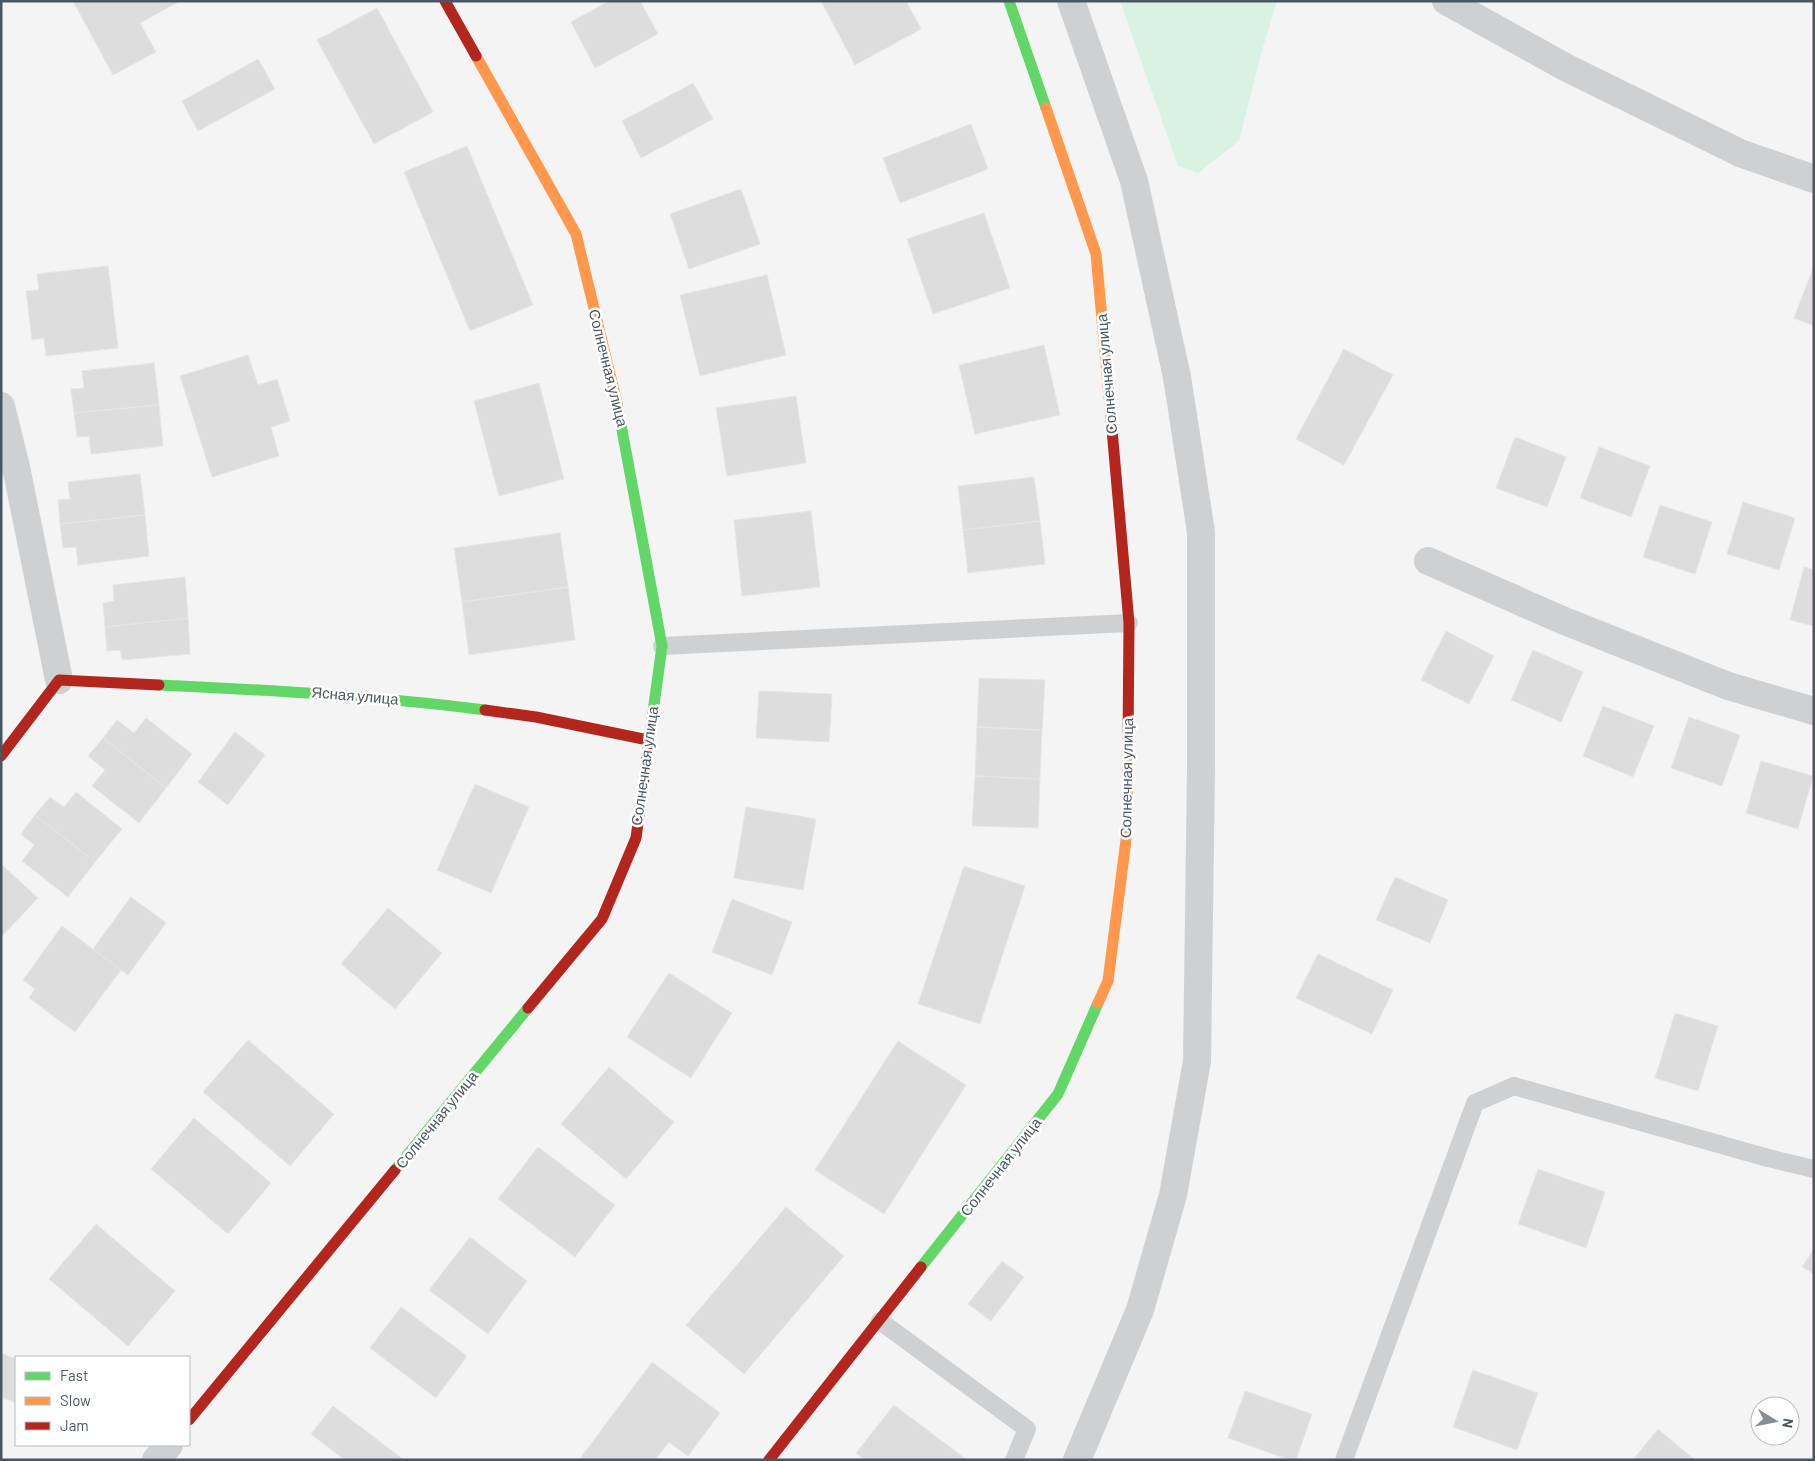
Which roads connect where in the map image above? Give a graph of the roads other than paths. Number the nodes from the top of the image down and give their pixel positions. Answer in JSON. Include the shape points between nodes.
{"nodes":[{"id":1,"x":445,"y":1,"type":"edge"},
{"id":2,"x":1009,"y":1,"type":"edge"},
{"id":3,"x":1071,"y":1,"type":"edge"},
{"id":4,"x":1446,"y":1,"type":"edge"},
{"id":5,"x":1814,"y":179,"type":"edge"},
{"id":6,"x":1,"y":406,"type":"edge"},
{"id":7,"x":1428,"y":561,"type":"dead end"},
{"id":8,"x":1129,"y":623,"type":"junction"},
{"id":9,"x":662,"y":646,"type":"junction"},
{"id":10,"x":59,"y":680,"type":"junction"},
{"id":11,"x":1814,"y":711,"type":"edge"},
{"id":12,"x":648,"y":740,"type":"junction"},
{"id":13,"x":1,"y":756,"type":"edge"},
{"id":14,"x":1814,"y":1169,"type":"edge"},
{"id":15,"x":880,"y":1321,"type":"junction"},
{"id":16,"x":190,"y":1419,"type":"edge"},
{"id":17,"x":168,"y":1446,"type":"edge"},
{"id":18,"x":156,"y":1460,"type":"edge"},
{"id":19,"x":769,"y":1460,"type":"edge"},
{"id":20,"x":1014,"y":1460,"type":"edge"},
{"id":21,"x":1077,"y":1460,"type":"edge"},
{"id":22,"x":1344,"y":1460,"type":"edge"}],
"edges":[{"from":1,"to":9,"type":"street","name":"Солнечная улица","via":[[576,234],[622,424]]},
{"from":2,"to":8,"type":"street","name":"Солнечная улица","via":[[1096,254]]},
{"from":3,"to":21,"type":"street","via":[[1134,181],[1177,377],[1201,532],[1197,1061],[1173,1195],[1140,1310]]},
{"from":4,"to":5,"type":"street","via":[[1567,68],[1740,152]]},
{"from":6,"to":10,"type":"street"},
{"from":7,"to":11,"type":"street","via":[[1562,620],[1728,686]]},
{"from":8,"to":9,"type":"lane"},
{"from":8,"to":15,"type":"street","name":"Солнечная улица","via":[[1128,832],[1108,981],[1058,1094]]},
{"from":9,"to":12,"type":"street","name":"Солнечная улица"},
{"from":10,"to":12,"type":"street","name":"Ясная улица","via":[[297,691],[422,702],[536,717]]},
{"from":10,"to":13,"type":"street"},
{"from":12,"to":16,"type":"street","name":"Солнечная улица","via":[[636,838],[602,919]]},
{"from":14,"to":22,"type":"lane","via":[[1514,1086],[1475,1103]]},
{"from":15,"to":19,"type":"street","name":"Солнечная улица"},
{"from":15,"to":20,"type":"lane","via":[[1027,1429]]},
{"from":17,"to":18,"type":"street"}]}
